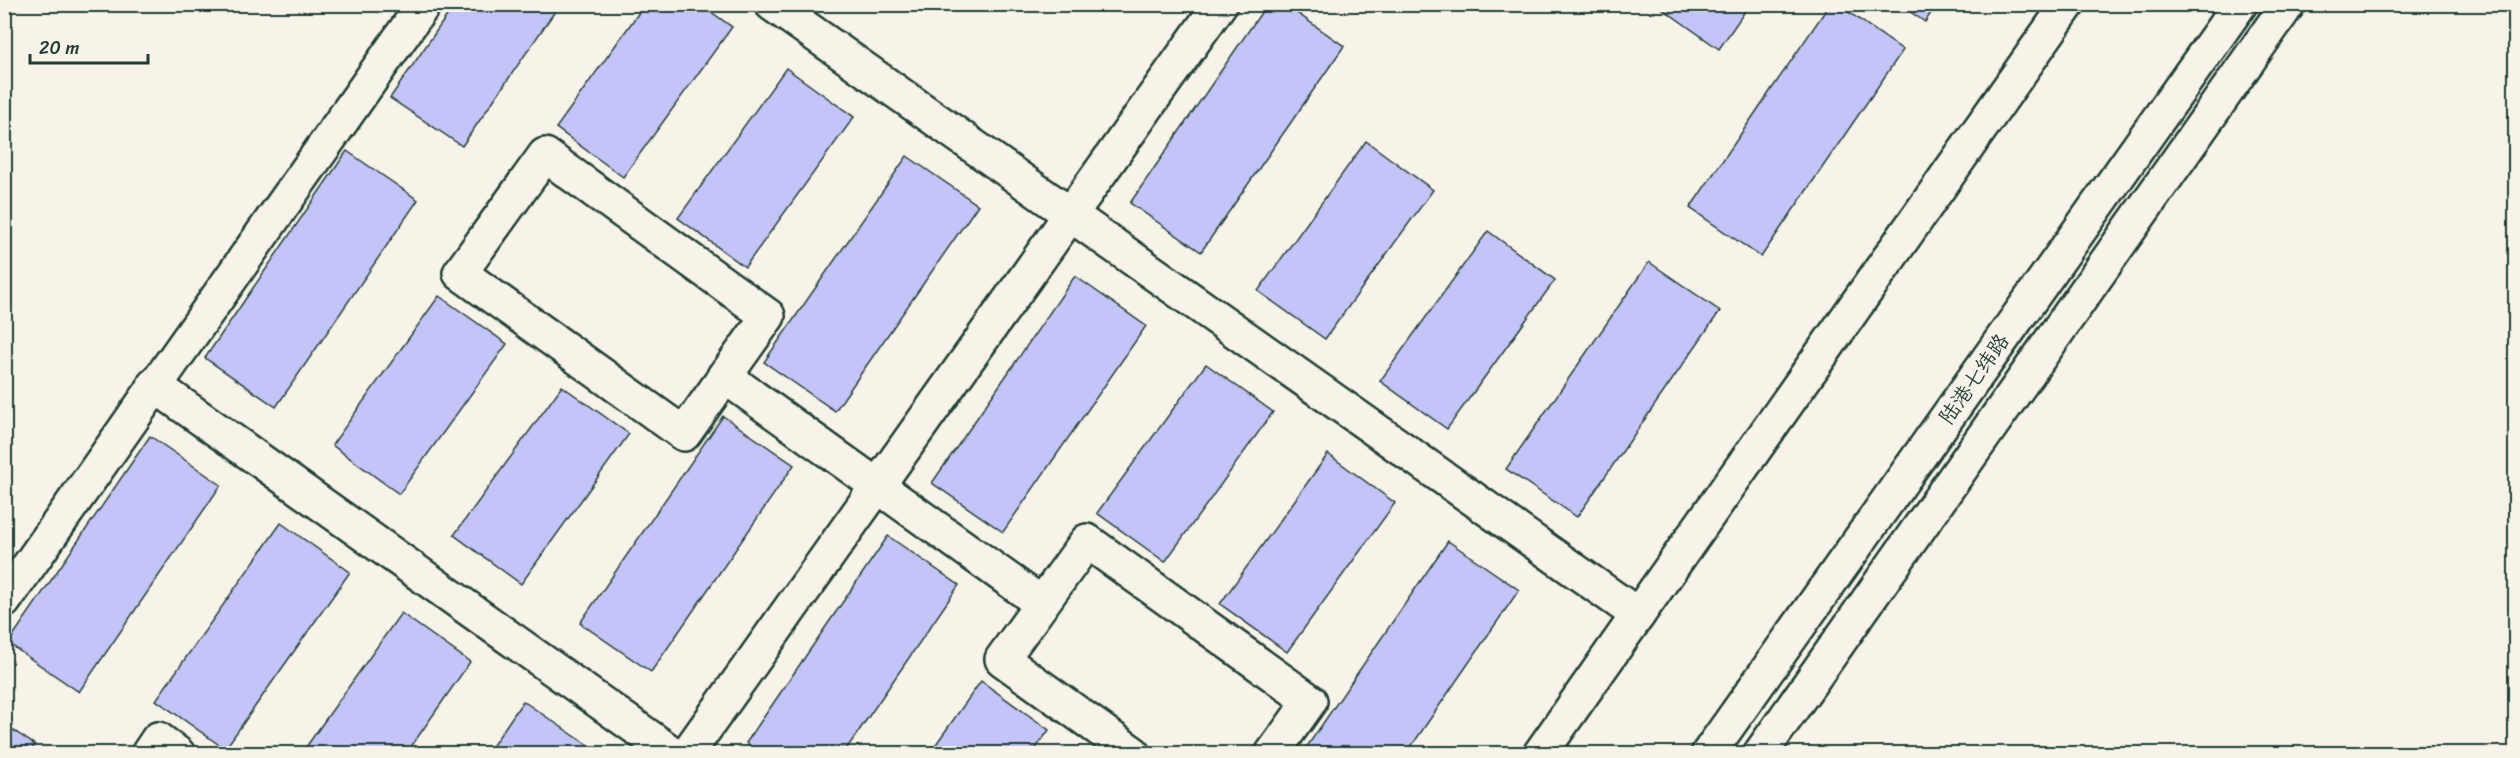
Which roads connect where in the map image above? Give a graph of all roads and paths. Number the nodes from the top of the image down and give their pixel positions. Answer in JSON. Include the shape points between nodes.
{"nodes":[{"id":1,"x":424,"y":4,"type":"edge"},
{"id":2,"x":772,"y":4,"type":"edge"},
{"id":3,"x":1220,"y":4,"type":"edge"},
{"id":4,"x":2068,"y":4,"type":"edge"},
{"id":5,"x":2240,"y":4,"type":"edge"},
{"id":6,"x":2288,"y":4,"type":"edge"},
{"id":7,"x":1071,"y":215,"type":"junction"},
{"id":8,"x":724,"y":376,"type":"junction"},
{"id":9,"x":154,"y":385,"type":"junction"},
{"id":10,"x":878,"y":486,"type":"junction"},
{"id":11,"x":4,"y":601,"type":"edge"},
{"id":12,"x":1041,"y":603,"type":"junction"},
{"id":13,"x":1638,"y":615,"type":"junction"},
{"id":14,"x":148,"y":753,"type":"edge"},
{"id":15,"x":178,"y":753,"type":"edge"},
{"id":16,"x":672,"y":753,"type":"edge"},
{"id":17,"x":687,"y":753,"type":"edge"},
{"id":18,"x":1134,"y":753,"type":"edge"},
{"id":19,"x":1272,"y":753,"type":"edge"},
{"id":20,"x":1540,"y":753,"type":"edge"},
{"id":21,"x":1708,"y":753,"type":"edge"},
{"id":22,"x":1760,"y":753,"type":"edge"}],
"edges":[{"from":1,"to":9,"type":"street"},
{"from":2,"to":7,"type":"street"},
{"from":3,"to":7,"type":"street"},
{"from":4,"to":13,"type":"street"},
{"from":5,"to":21,"type":"street","name":"陆港七纬路"},
{"from":6,"to":22,"type":"street","name":"陆港七纬路"},
{"from":7,"to":10,"type":"street"},
{"from":7,"to":13,"type":"street"},
{"from":8,"to":8,"type":"street","via":[[768,316],[545,155],[460,273],[684,434]]},
{"from":8,"to":10,"type":"street"},
{"from":9,"to":11,"type":"street"},
{"from":9,"to":16,"type":"street"},
{"from":10,"to":12,"type":"street"},
{"from":10,"to":17,"type":"street"},
{"from":12,"to":18,"type":"street","via":[[1002,659]]},
{"from":12,"to":19,"type":"street","via":[[1087,541],[1310,701]]},
{"from":13,"to":20,"type":"street"},
{"from":14,"to":15,"type":"street","via":[[158,739]]}]}
